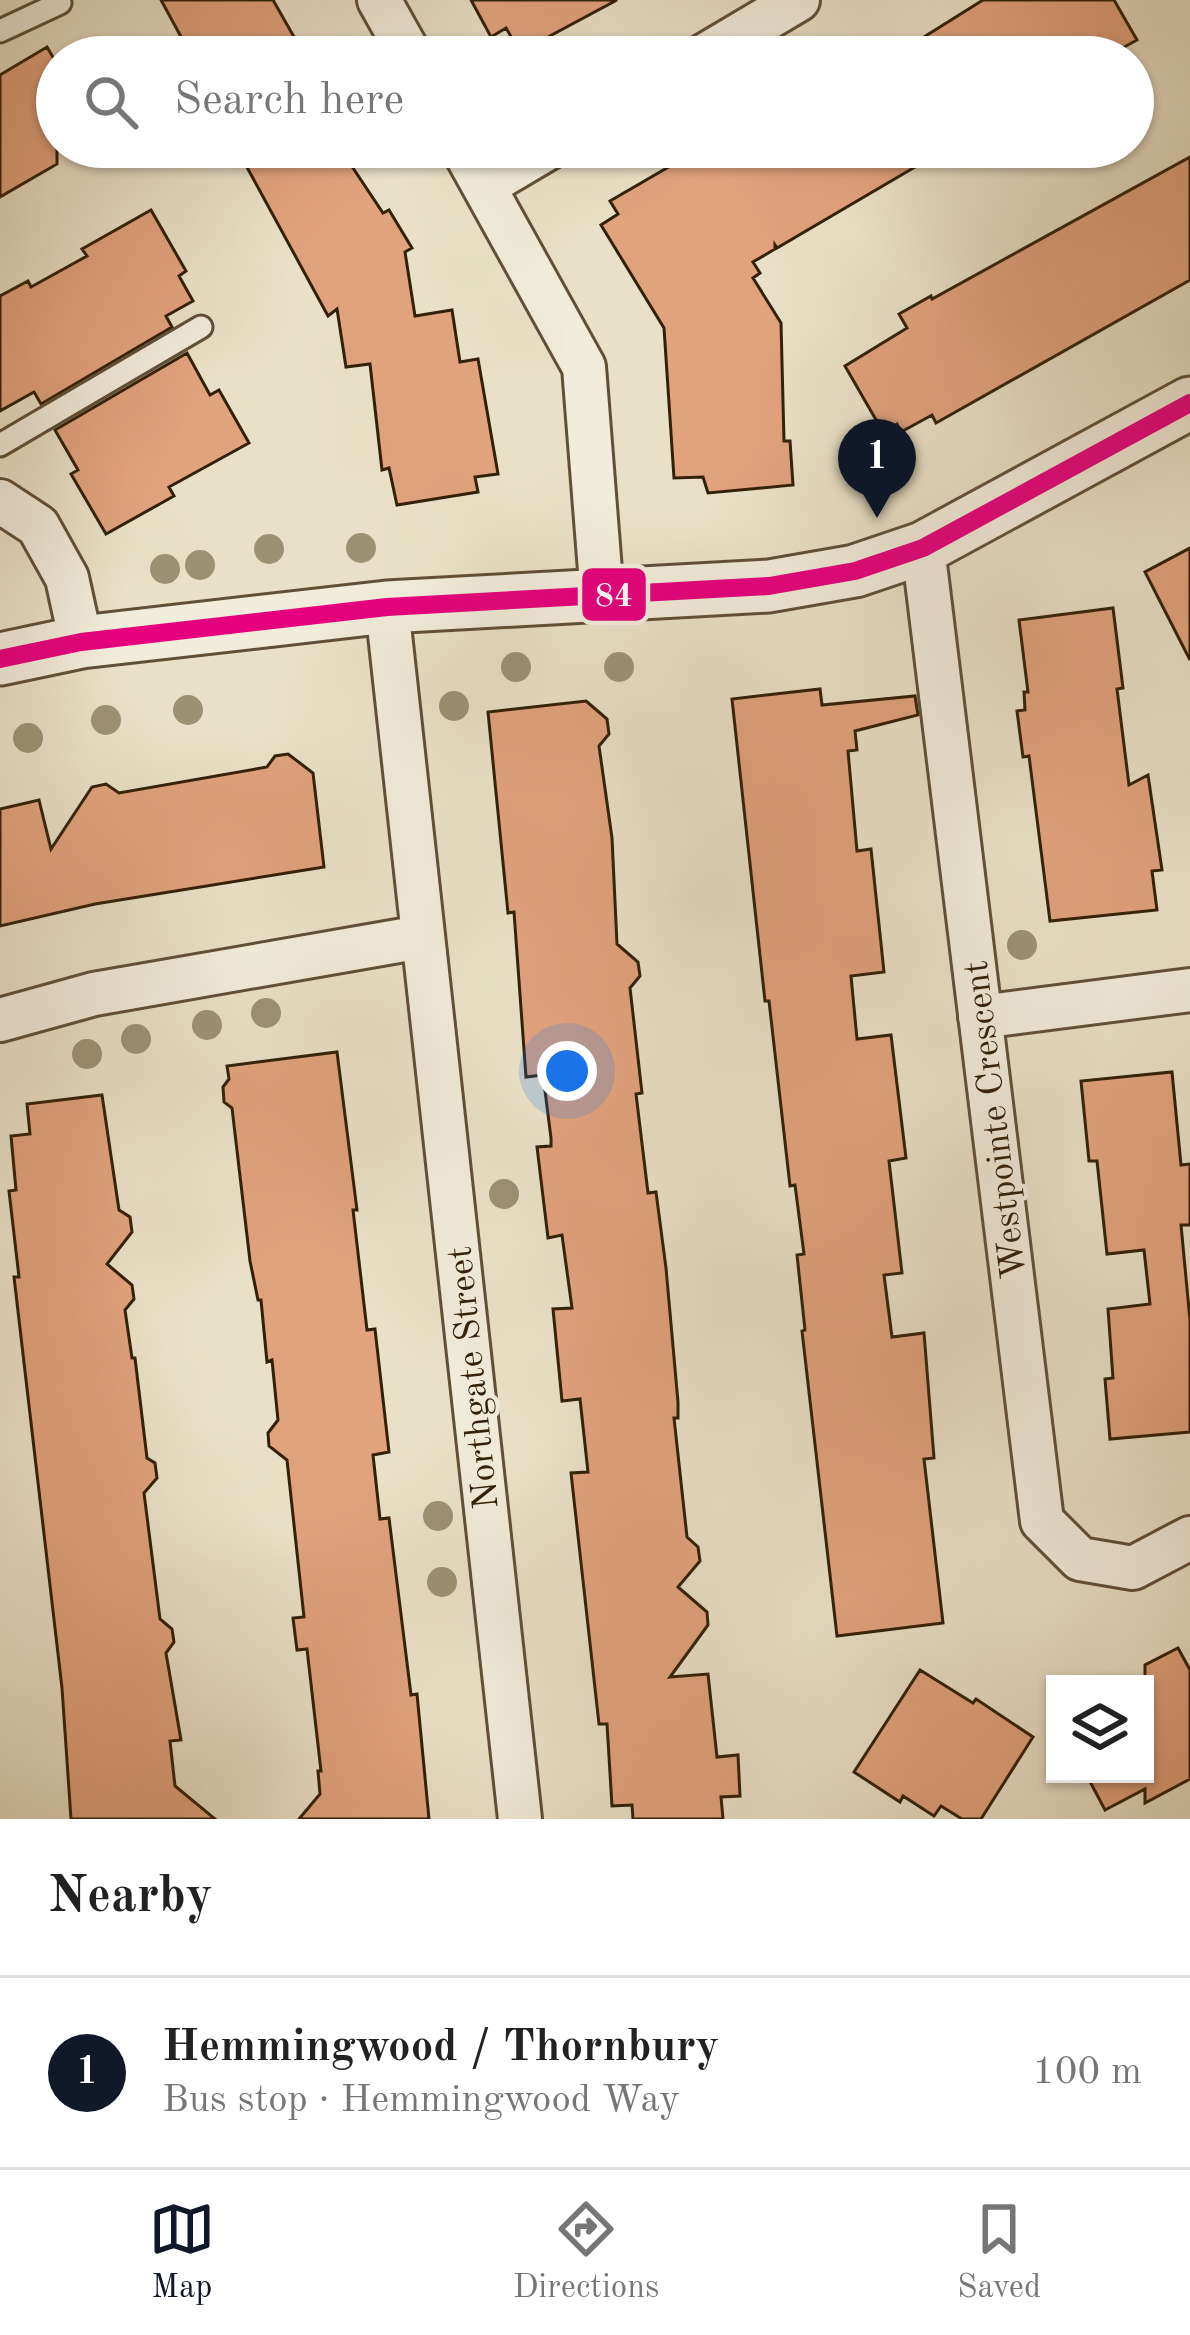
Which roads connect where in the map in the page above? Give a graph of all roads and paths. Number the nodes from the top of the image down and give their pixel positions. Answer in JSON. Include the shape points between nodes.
{"nodes":[{"id":1,"x":379,"y":0,"type":"edge"},
{"id":2,"x":798,"y":0,"type":"edge"},
{"id":3,"x":60,"y":3,"type":"dead end"},
{"id":4,"x":0,"y":31,"type":"edge"},
{"id":5,"x":399,"y":36,"type":"edge"},
{"id":6,"x":737,"y":36,"type":"edge"},
{"id":7,"x":474,"y":168,"type":"edge"},
{"id":8,"x":514,"y":168,"type":"edge"},
{"id":9,"x":484,"y":186,"type":"junction"},
{"id":10,"x":201,"y":327,"type":"dead end"},
{"id":11,"x":1190,"y":403,"type":"edge"},
{"id":12,"x":0,"y":445,"type":"edge"},
{"id":13,"x":0,"y":501,"type":"edge"},
{"id":14,"x":923,"y":548,"type":"junction"},
{"id":15,"x":602,"y":596,"type":"junction"},
{"id":16,"x":387,"y":607,"type":"junction"},
{"id":17,"x":81,"y":643,"type":"junction"},
{"id":18,"x":0,"y":659,"type":"edge"},
{"id":19,"x":421,"y":937,"type":"junction"},
{"id":20,"x":1190,"y":990,"type":"edge"},
{"id":21,"x":980,"y":1017,"type":"junction"},
{"id":22,"x":0,"y":1020,"type":"edge"},
{"id":23,"x":1190,"y":1538,"type":"edge"},
{"id":24,"x":520,"y":1819,"type":"edge"}],
"edges":[{"from":1,"to":5,"type":"street"},
{"from":2,"to":6,"type":"street"},
{"from":3,"to":4,"type":"lane"},
{"from":7,"to":9,"type":"street"},
{"from":8,"to":9,"type":"street"},
{"from":9,"to":15,"type":"street","via":[[584,367]]},
{"from":10,"to":12,"type":"lane"},
{"from":11,"to":14,"type":"street"},
{"from":13,"to":17,"type":"street","via":[[38,526],[67,578]]},
{"from":14,"to":15,"type":"street","via":[[855,571],[769,586]]},
{"from":14,"to":21,"type":"street","name":"Westpointe Crescent"},
{"from":15,"to":16,"type":"street"},
{"from":16,"to":17,"type":"street"},
{"from":16,"to":19,"type":"street","name":"Northgate Street"},
{"from":17,"to":18,"type":"street"},
{"from":19,"to":22,"type":"street","via":[[94,994]]},
{"from":19,"to":24,"type":"street","name":"Northgate Street"},
{"from":20,"to":21,"type":"street"},
{"from":21,"to":23,"type":"street","name":"Westpointe Crescent","via":[[1042,1521],[1080,1559],[1132,1568]]}]}
